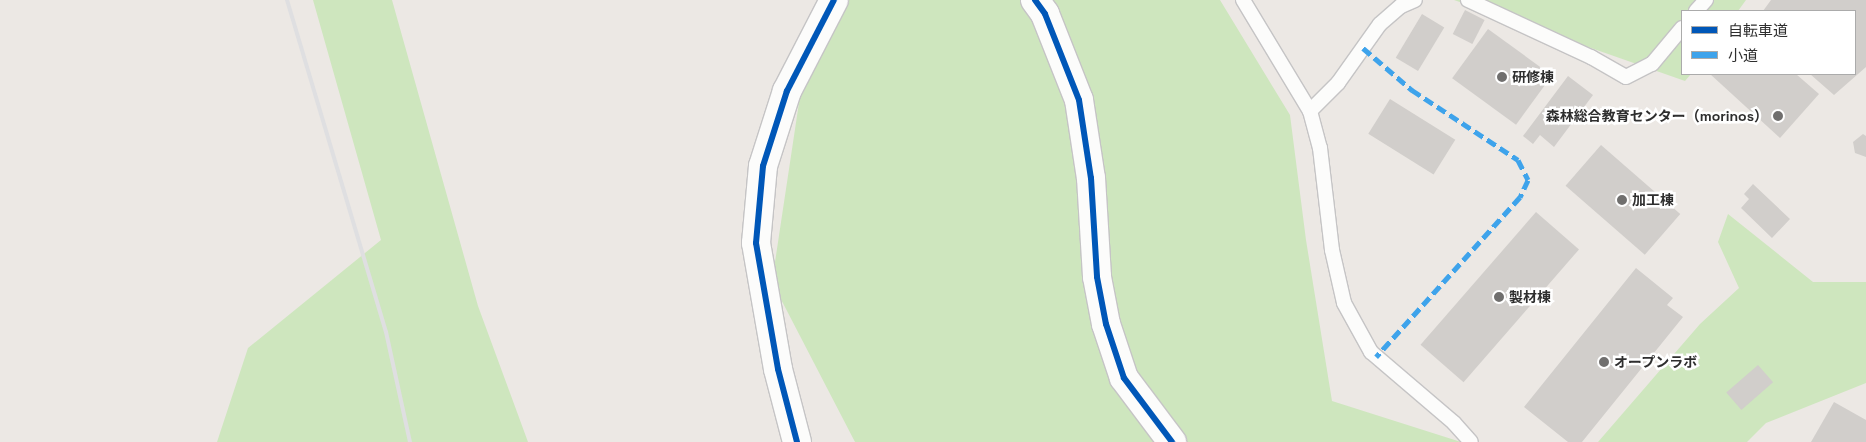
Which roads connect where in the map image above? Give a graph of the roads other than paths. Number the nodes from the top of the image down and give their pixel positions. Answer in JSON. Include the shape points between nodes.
{"nodes":[{"id":1,"x":834,"y":0,"type":"edge"},
{"id":2,"x":1034,"y":0,"type":"edge"},
{"id":3,"x":1242,"y":0,"type":"edge"},
{"id":4,"x":1415,"y":0,"type":"edge"},
{"id":5,"x":1468,"y":0,"type":"edge"},
{"id":6,"x":1706,"y":0,"type":"edge"},
{"id":7,"x":1697,"y":10,"type":"edge"},
{"id":8,"x":1681,"y":29,"type":"edge"},
{"id":9,"x":1310,"y":111,"type":"junction"},
{"id":10,"x":797,"y":442,"type":"edge"},
{"id":11,"x":1172,"y":442,"type":"edge"},
{"id":12,"x":1471,"y":442,"type":"edge"}],
"edges":[{"from":1,"to":10,"type":"street","via":[[787,91],[763,166],[756,243],[778,369]]},
{"from":2,"to":11,"type":"street","via":[[1045,14],[1079,100],[1091,178],[1097,277],[1106,324],[1124,378]]},
{"from":3,"to":9,"type":"lane"},
{"from":4,"to":9,"type":"lane","via":[[1401,6],[1380,24],[1338,83]]},
{"from":5,"to":8,"type":"lane","via":[[1591,57],[1626,77],[1652,64]]},
{"from":6,"to":7,"type":"lane"},
{"from":9,"to":12,"type":"lane","via":[[1320,148],[1332,250],[1344,303],[1371,352],[1454,423]]}]}
